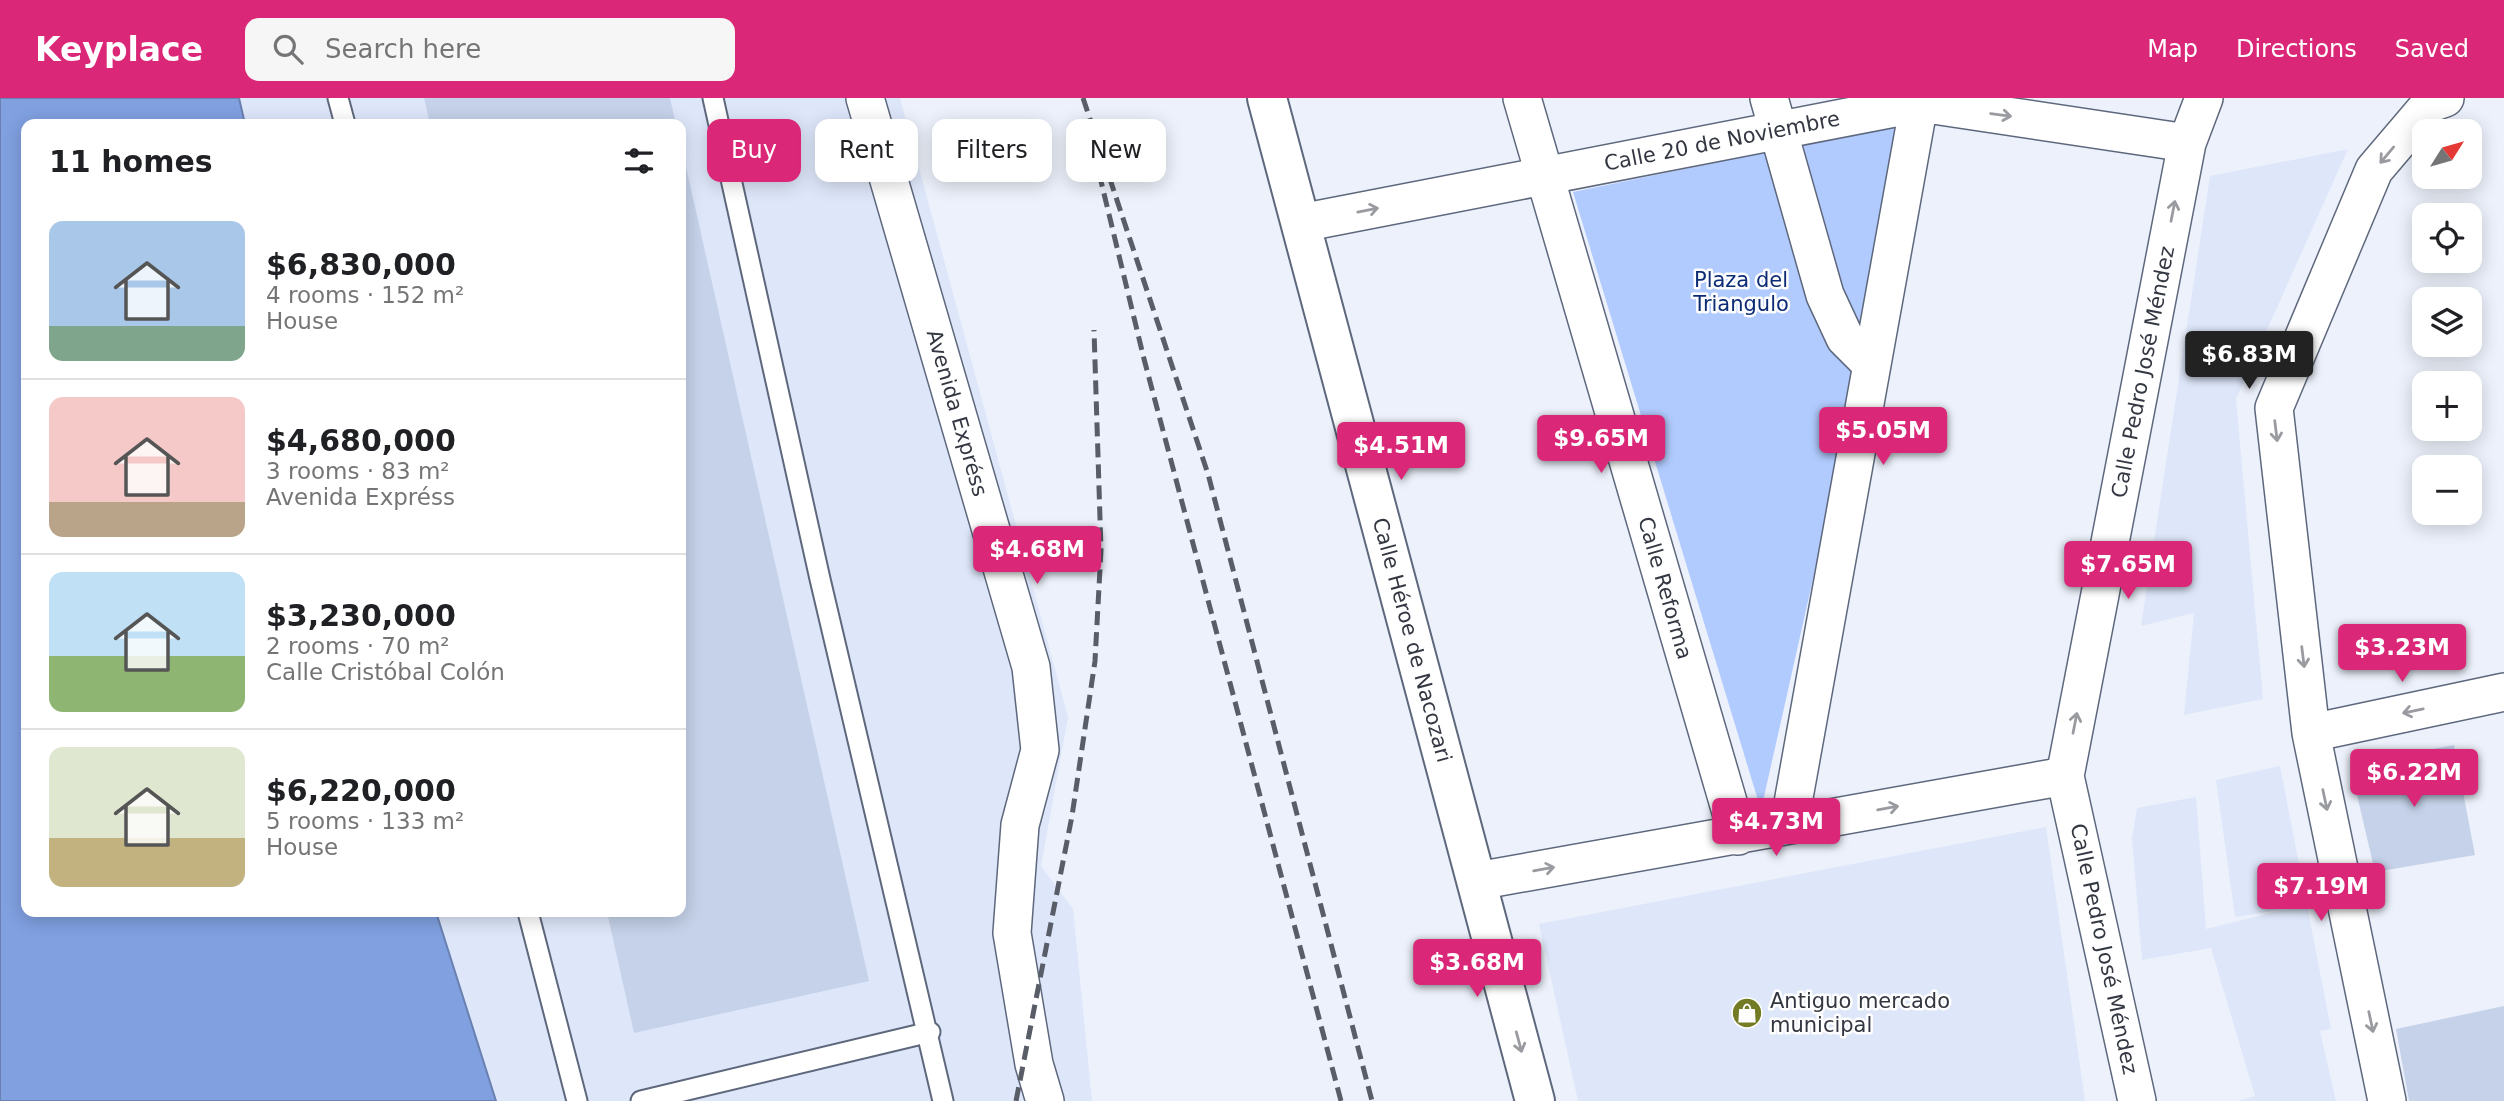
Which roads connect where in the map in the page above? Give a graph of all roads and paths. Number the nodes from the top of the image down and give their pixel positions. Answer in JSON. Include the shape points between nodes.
{"nodes":[{"id":1,"x":338,"y":98,"type":"edge"},
{"id":2,"x":713,"y":98,"type":"edge"},
{"id":3,"x":864,"y":98,"type":"edge"},
{"id":4,"x":1267,"y":98,"type":"edge"},
{"id":5,"x":1522,"y":98,"type":"edge"},
{"id":6,"x":2204,"y":98,"type":"edge"},
{"id":7,"x":1919,"y":101,"type":"edge"},
{"id":8,"x":2438,"y":101,"type":"edge"},
{"id":9,"x":1773,"y":114,"type":"edge"},
{"id":10,"x":344,"y":119,"type":"edge"},
{"id":11,"x":2186,"y":143,"type":"junction"},
{"id":12,"x":1543,"y":175,"type":"junction"},
{"id":13,"x":1301,"y":223,"type":"junction"},
{"id":14,"x":1872,"y":365,"type":"junction"},
{"id":15,"x":2504,"y":692,"type":"edge"},
{"id":16,"x":2312,"y":733,"type":"junction"},
{"id":17,"x":2065,"y":776,"type":"junction"},
{"id":18,"x":1789,"y":825,"type":"junction"},
{"id":19,"x":1738,"y":836,"type":"junction"},
{"id":20,"x":1477,"y":881,"type":"junction"},
{"id":21,"x":529,"y":917,"type":"edge"},
{"id":22,"x":930,"y":1032,"type":"junction"},
{"id":23,"x":577,"y":1101,"type":"edge"},
{"id":24,"x":641,"y":1101,"type":"edge"},
{"id":25,"x":943,"y":1101,"type":"edge"},
{"id":26,"x":1045,"y":1101,"type":"edge"},
{"id":27,"x":1535,"y":1101,"type":"edge"},
{"id":28,"x":2137,"y":1101,"type":"edge"},
{"id":29,"x":2387,"y":1101,"type":"edge"}],
"edges":[{"from":1,"to":10,"type":"lane"},
{"from":2,"to":22,"type":"lane","via":[[820,579]]},
{"from":3,"to":26,"type":"street","name":"Avenida Expréss","via":[[1031,667],[1040,750],[1020,825],[1012,933],[1034,1064]]},
{"from":4,"to":13,"type":"street","name":"Calle Héroe de Nacozari"},
{"from":5,"to":12,"type":"street","name":"Calle Reforma"},
{"from":6,"to":11,"type":"street","name":"Calle Pedro José Méndez"},
{"from":7,"to":9,"type":"street","name":"Calle 20 de Noviembre"},
{"from":7,"to":11,"type":"street","name":"Calle 20 de Noviembre","one_way":true},
{"from":7,"to":14,"type":"street"},
{"from":8,"to":16,"type":"street","one_way":true,"via":[[2374,170],[2274,408]]},
{"from":9,"to":12,"type":"street","name":"Calle 20 de Noviembre"},
{"from":9,"to":14,"type":"street","via":[[1825,295],[1845,338]]},
{"from":17,"to":11,"type":"street","name":"Calle Pedro José Méndez","one_way":true},
{"from":13,"to":12,"type":"street","name":"Calle 20 de Noviembre","one_way":true},
{"from":12,"to":19,"type":"street","name":"Calle Reforma"},
{"from":13,"to":20,"type":"street","name":"Calle Héroe de Nacozari"},
{"from":14,"to":18,"type":"street"},
{"from":15,"to":16,"type":"street","one_way":true},
{"from":16,"to":29,"type":"street","one_way":true},
{"from":18,"to":17,"type":"street","one_way":true},
{"from":17,"to":28,"type":"street","name":"Calle Pedro José Méndez"},
{"from":18,"to":19,"type":"street"},
{"from":20,"to":19,"type":"street","one_way":true},
{"from":20,"to":27,"type":"street","name":"Calle Héroe de Nacozari","one_way":true},
{"from":21,"to":23,"type":"lane"},
{"from":22,"to":24,"type":"lane"},
{"from":22,"to":25,"type":"lane"}]}
